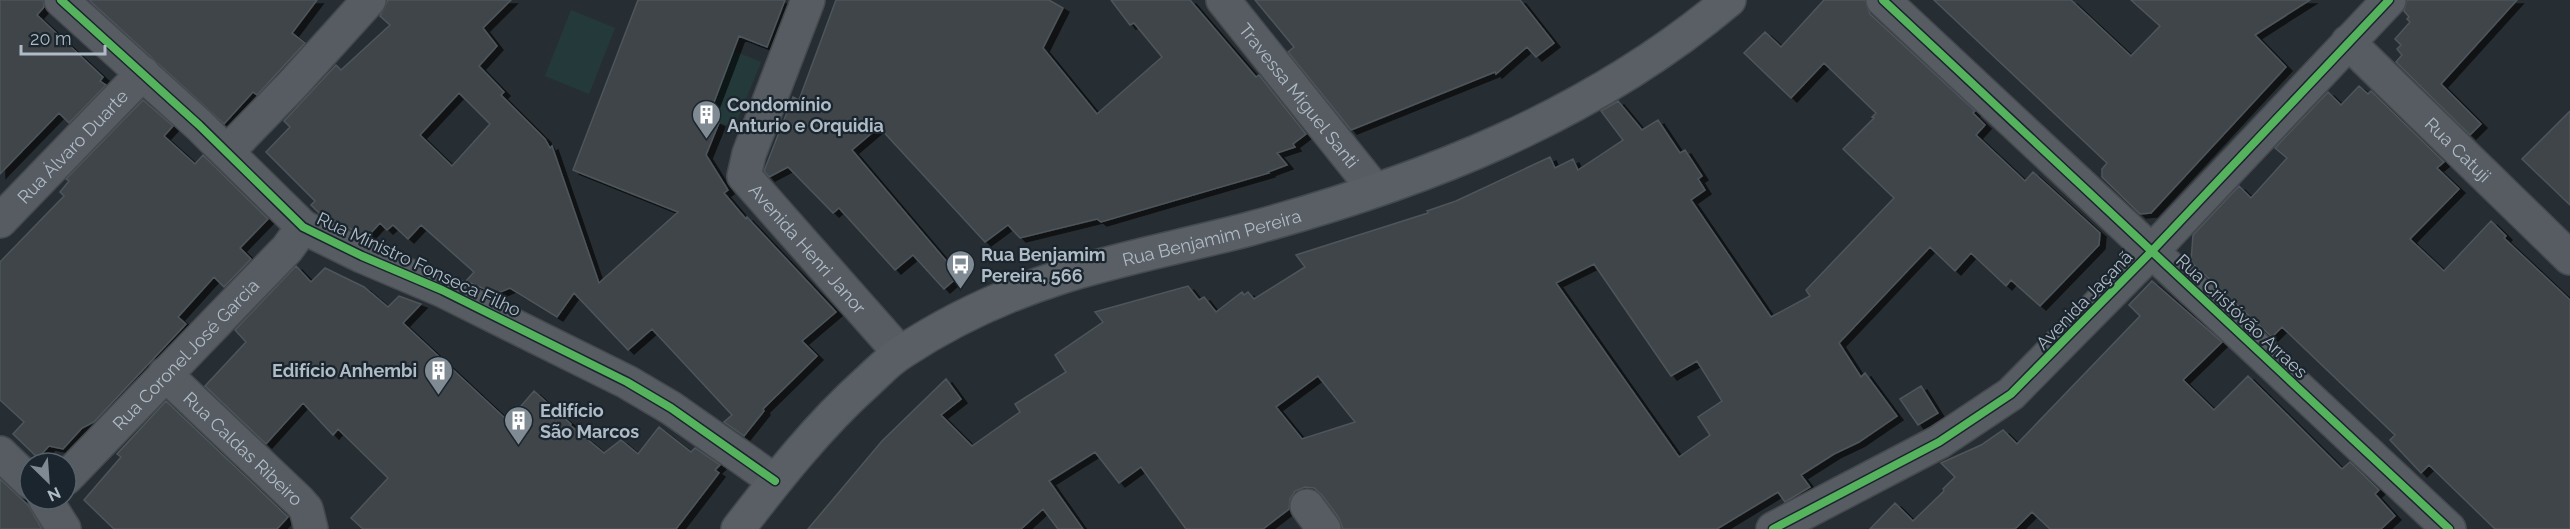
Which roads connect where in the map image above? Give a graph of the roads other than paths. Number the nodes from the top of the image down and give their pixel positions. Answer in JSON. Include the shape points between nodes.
{"nodes":[{"id":1,"x":61,"y":0,"type":"edge"},
{"id":2,"x":369,"y":0,"type":"edge"},
{"id":3,"x":808,"y":0,"type":"edge"},
{"id":4,"x":1223,"y":0,"type":"edge"},
{"id":5,"x":1729,"y":0,"type":"edge"},
{"id":6,"x":1884,"y":0,"type":"edge"},
{"id":7,"x":2389,"y":0,"type":"edge"},
{"id":8,"x":2348,"y":42,"type":"junction"},
{"id":9,"x":143,"y":73,"type":"junction"},
{"id":10,"x":227,"y":152,"type":"junction"},
{"id":11,"x":1376,"y":190,"type":"junction"},
{"id":12,"x":0,"y":221,"type":"edge"},
{"id":13,"x":303,"y":227,"type":"junction"},
{"id":14,"x":2151,"y":252,"type":"junction"},
{"id":15,"x":2570,"y":258,"type":"edge"},
{"id":16,"x":900,"y":353,"type":"junction"},
{"id":17,"x":165,"y":374,"type":"junction"},
{"id":18,"x":0,"y":453,"type":"edge"},
{"id":19,"x":78,"y":465,"type":"edge"},
{"id":20,"x":18,"y":470,"type":"edge"},
{"id":21,"x":775,"y":481,"type":"junction"},
{"id":22,"x":53,"y":511,"type":"edge"},
{"id":23,"x":64,"y":529,"type":"edge"},
{"id":24,"x":311,"y":529,"type":"edge"},
{"id":25,"x":738,"y":529,"type":"edge"},
{"id":26,"x":1775,"y":529,"type":"edge"},
{"id":27,"x":2449,"y":529,"type":"edge"}],
"edges":[{"from":1,"to":9,"type":"street","name":"Rua Ministro Fonseca Filho"},
{"from":2,"to":10,"type":"street"},
{"from":3,"to":16,"type":"street","name":"Avenida Henri Janor","via":[[744,176]]},
{"from":4,"to":11,"type":"street","name":"Travessa Miguel Santi"},
{"from":5,"to":11,"type":"main road","name":"Rua Benjamim Pereira","via":[[1627,77],[1479,153]]},
{"from":6,"to":14,"type":"street","name":"Rua Cristóvão Arraes"},
{"from":7,"to":8,"type":"street","name":"Avenida Jaçanã"},
{"from":8,"to":14,"type":"street","name":"Avenida Jaçanã"},
{"from":8,"to":15,"type":"street","name":"Rua Catuji"},
{"from":9,"to":10,"type":"street","name":"Rua Ministro Fonseca Filho"},
{"from":9,"to":12,"type":"street","name":"Rua Álvaro Duarte"},
{"from":10,"to":13,"type":"street","name":"Rua Ministro Fonseca Filho"},
{"from":11,"to":16,"type":"main road","name":"Rua Benjamim Pereira","via":[[1314,211],[1058,278],[950,324]]},
{"from":13,"to":17,"type":"street","name":"Rua Coronel José Garcia","via":[[280,257]]},
{"from":13,"to":21,"type":"street","name":"Rua Ministro Fonseca Filho","via":[[442,290],[627,382]]},
{"from":14,"to":26,"type":"street","name":"Avenida Jaçanã","via":[[2011,394],[1939,442]]},
{"from":14,"to":27,"type":"street","name":"Rua Cristóvão Arraes"},
{"from":16,"to":21,"type":"main road","name":"Rua Benjamim Pereira","via":[[836,410]]},
{"from":17,"to":19,"type":"street","name":"Rua Coronel José Garcia"},
{"from":17,"to":24,"type":"street","name":"Rua Caldas Ribeiro","via":[[299,501],[306,509]]},
{"from":18,"to":20,"type":"street"},
{"from":21,"to":25,"type":"main road","name":"Rua Benjamim Pereira"},
{"from":22,"to":23,"type":"street"}]}
